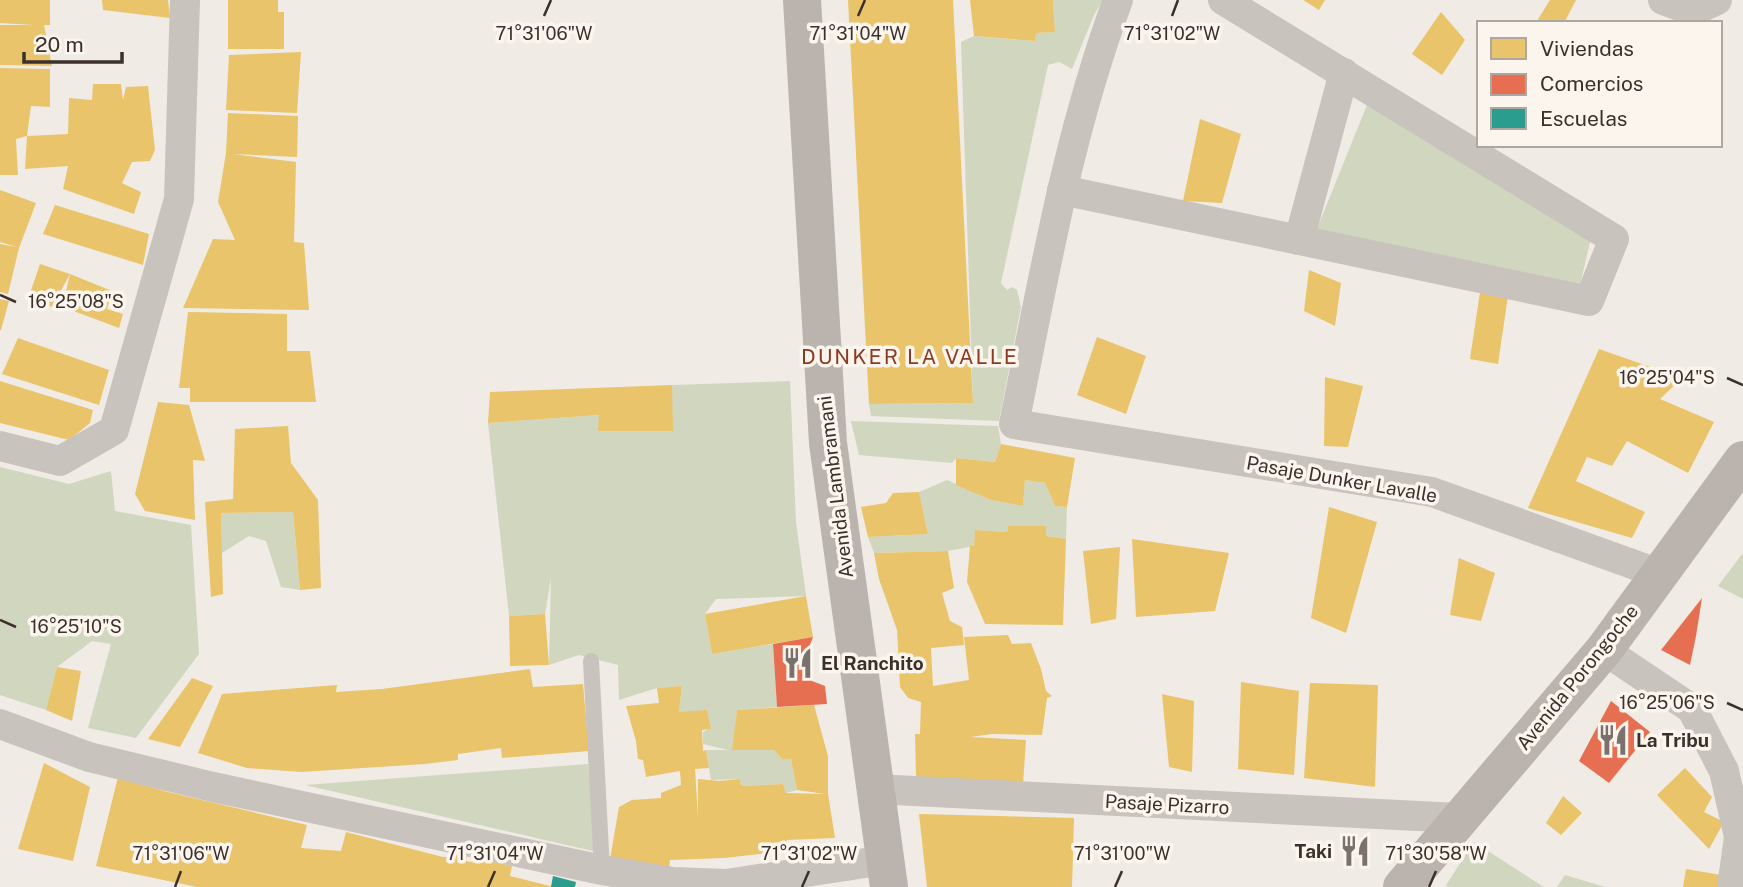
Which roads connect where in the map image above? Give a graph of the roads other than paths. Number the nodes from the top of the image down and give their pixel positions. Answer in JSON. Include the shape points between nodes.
{"nodes":[{"id":1,"x":186,"y":0,"type":"edge"},
{"id":2,"x":802,"y":0,"type":"edge"},
{"id":3,"x":1118,"y":0,"type":"edge"},
{"id":4,"x":1223,"y":0,"type":"edge"},
{"id":5,"x":1663,"y":0,"type":"edge"},
{"id":6,"x":1705,"y":5,"type":"edge"},
{"id":7,"x":1343,"y":73,"type":"junction"},
{"id":8,"x":1062,"y":190,"type":"junction"},
{"id":9,"x":1299,"y":240,"type":"junction"},
{"id":10,"x":0,"y":446,"type":"edge"},
{"id":11,"x":1738,"y":476,"type":"edge"},
{"id":12,"x":1660,"y":574,"type":"junction"},
{"id":13,"x":1604,"y":650,"type":"junction"},
{"id":14,"x":591,"y":661,"type":"dead end"},
{"id":15,"x":0,"y":724,"type":"edge"},
{"id":16,"x":874,"y":789,"type":"junction"},
{"id":17,"x":1459,"y":818,"type":"junction"},
{"id":18,"x":602,"y":870,"type":"junction"},
{"id":19,"x":887,"y":874,"type":"edge"},
{"id":20,"x":1402,"y":887,"type":"edge"},
{"id":21,"x":1732,"y":887,"type":"edge"}],
"edges":[{"from":1,"to":10,"type":"street","via":[[178,199],[114,430],[61,461]]},
{"from":2,"to":16,"type":"main road","name":"Avenida Lambramani","via":[[828,443]]},
{"from":3,"to":8,"type":"street","via":[[1097,55]]},
{"from":4,"to":7,"type":"street"},
{"from":5,"to":6,"type":"street"},
{"from":7,"to":9,"type":"street"},
{"from":7,"to":9,"type":"street","via":[[1614,239],[1589,301]]},
{"from":8,"to":9,"type":"street"},
{"from":8,"to":12,"type":"street","name":"Pasaje Dunker Lavalle","via":[[1014,424],[1432,492]]},
{"from":11,"to":12,"type":"main road","name":"Avenida Porongoche"},
{"from":12,"to":13,"type":"main road","name":"Avenida Porongoche"},
{"from":13,"to":17,"type":"main road","name":"Avenida Porongoche"},
{"from":13,"to":21,"type":"street","via":[[1692,709],[1724,771],[1739,837]]},
{"from":14,"to":18,"type":"lane"},
{"from":15,"to":18,"type":"street","via":[[89,757]]},
{"from":16,"to":17,"type":"street","name":"Pasaje Pizarro"},
{"from":16,"to":19,"type":"main road","name":"Avenida Lambramani"},
{"from":17,"to":20,"type":"main road","name":"Avenida Porongoche"},
{"from":18,"to":19,"type":"street","via":[[673,882],[726,884]]}]}
